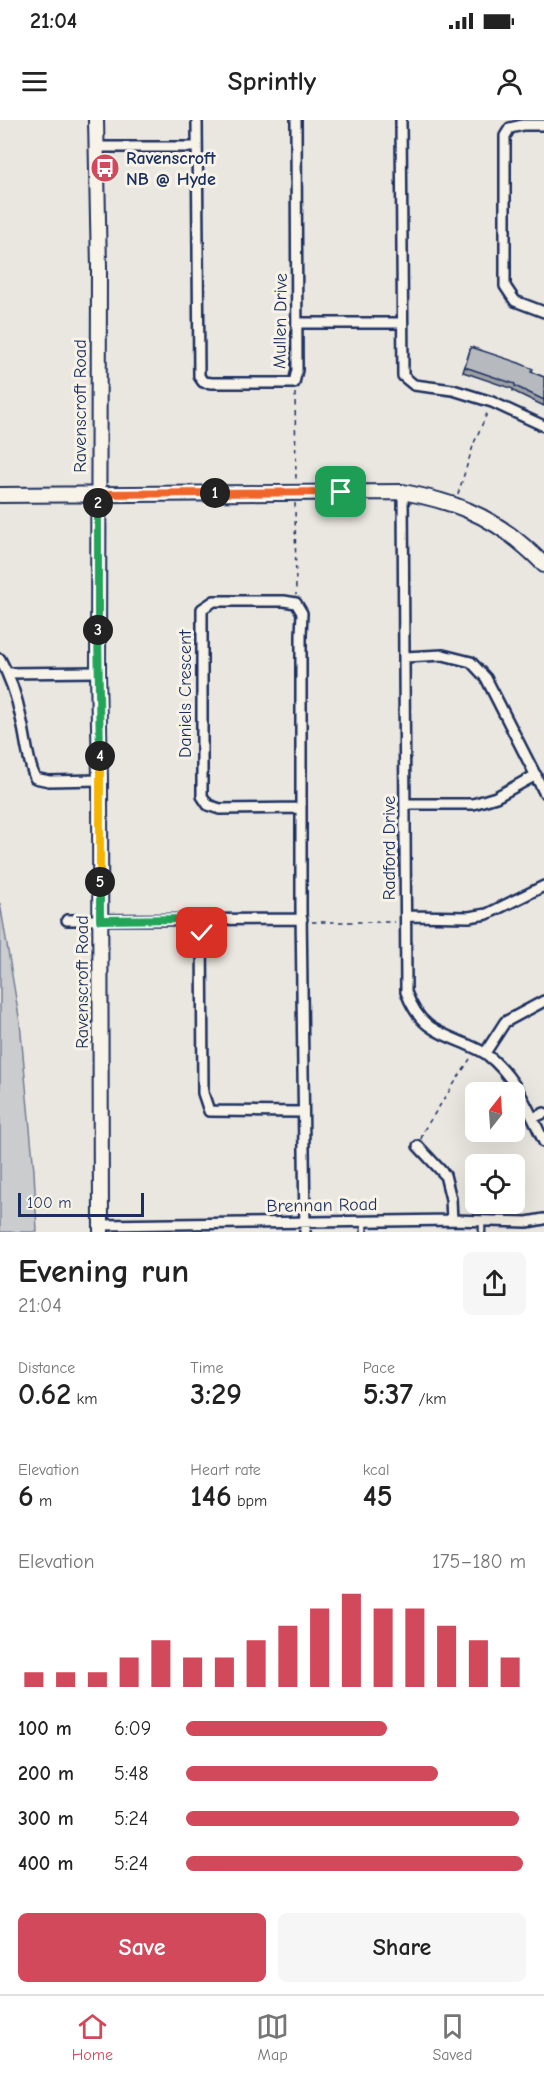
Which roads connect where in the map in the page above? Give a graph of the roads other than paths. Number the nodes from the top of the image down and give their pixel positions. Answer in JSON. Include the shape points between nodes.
{"nodes":[{"id":1,"x":96,"y":120,"type":"edge"},
{"id":2,"x":197,"y":120,"type":"edge"},
{"id":3,"x":296,"y":120,"type":"edge"},
{"id":4,"x":401,"y":120,"type":"edge"},
{"id":5,"x":544,"y":125,"type":"edge"},
{"id":6,"x":97,"y":147,"type":"junction"},
{"id":7,"x":197,"y":147,"type":"junction"},
{"id":8,"x":544,"y":312,"type":"edge"},
{"id":9,"x":297,"y":323,"type":"junction"},
{"id":10,"x":402,"y":323,"type":"junction"},
{"id":11,"x":544,"y":426,"type":"edge"},
{"id":12,"x":404,"y":492,"type":"junction"},
{"id":13,"x":98,"y":494,"type":"junction"},
{"id":14,"x":0,"y":495,"type":"edge"},
{"id":15,"x":544,"y":565,"type":"edge"},
{"id":16,"x":405,"y":657,"type":"junction"},
{"id":17,"x":0,"y":659,"type":"edge"},
{"id":18,"x":98,"y":672,"type":"junction"},
{"id":19,"x":8,"y":673,"type":"junction"},
{"id":20,"x":536,"y":775,"type":"junction"},
{"id":21,"x":100,"y":780,"type":"junction"},
{"id":22,"x":544,"y":792,"type":"edge"},
{"id":23,"x":406,"y":804,"type":"junction"},
{"id":24,"x":301,"y":808,"type":"junction"},
{"id":25,"x":544,"y":886,"type":"edge"},
{"id":26,"x":406,"y":916,"type":"junction"},
{"id":27,"x":202,"y":919,"type":"junction"},
{"id":28,"x":302,"y":919,"type":"junction"},
{"id":29,"x":67,"y":920,"type":"dead end"},
{"id":30,"x":100,"y":920,"type":"junction"},
{"id":31,"x":544,"y":1001,"type":"edge"},
{"id":32,"x":485,"y":1053,"type":"junction"},
{"id":33,"x":303,"y":1112,"type":"junction"},
{"id":34,"x":544,"y":1113,"type":"edge"},
{"id":35,"x":533,"y":1118,"type":"junction"},
{"id":36,"x":544,"y":1142,"type":"edge"},
{"id":37,"x":418,"y":1146,"type":"road end"},
{"id":38,"x":544,"y":1219,"type":"edge"},
{"id":39,"x":452,"y":1220,"type":"junction"},
{"id":40,"x":364,"y":1221,"type":"junction"},
{"id":41,"x":482,"y":1221,"type":"junction"},
{"id":42,"x":305,"y":1227,"type":"edge"},
{"id":43,"x":101,"y":1228,"type":"edge"},
{"id":44,"x":364,"y":1232,"type":"edge"},
{"id":45,"x":482,"y":1232,"type":"edge"}],
"edges":[{"from":1,"to":6,"type":"street","name":"Ravenscroft Road"},
{"from":2,"to":7,"type":"street","name":"Mullen Drive"},
{"from":3,"to":9,"type":"street","name":"Mullen Drive"},
{"from":4,"to":10,"type":"street"},
{"from":5,"to":8,"type":"street","via":[[510,128],[505,136],[505,159],[506,286],[515,301]]},
{"from":6,"to":7,"type":"street"},
{"from":6,"to":13,"type":"street","name":"Ravenscroft Road"},
{"from":7,"to":9,"type":"street","name":"Mullen Drive","via":[[199,376],[212,383],[294,383]]},
{"from":9,"to":10,"type":"street"},
{"from":10,"to":11,"type":"street","via":[[403,376],[408,381],[492,402]]},
{"from":12,"to":13,"type":"street"},
{"from":12,"to":15,"type":"street","via":[[476,513]]},
{"from":12,"to":16,"type":"street","name":"Radford Drive"},
{"from":13,"to":14,"type":"street"},
{"from":13,"to":18,"type":"street","name":"Ravenscroft Road"},
{"from":16,"to":20,"type":"street","via":[[443,655],[471,662],[486,678]]},
{"from":16,"to":23,"type":"street","name":"Radford Drive"},
{"from":17,"to":19,"type":"street"},
{"from":18,"to":19,"type":"street"},
{"from":18,"to":21,"type":"street","name":"Ravenscroft Road"},
{"from":19,"to":21,"type":"street","via":[[35,778]]},
{"from":20,"to":22,"type":"street"},
{"from":20,"to":23,"type":"street","via":[[474,804]]},
{"from":21,"to":30,"type":"street","name":"Ravenscroft Road"},
{"from":23,"to":26,"type":"street","name":"Radford Drive"},
{"from":24,"to":24,"type":"street","name":"Daniels Crescent","via":[[302,613],[296,603],[284,601],[214,601],[202,609],[202,796],[208,805],[220,808]]},
{"from":24,"to":28,"type":"street","name":"Daniels Crescent"},
{"from":25,"to":26,"type":"street","via":[[487,914]]},
{"from":26,"to":32,"type":"street","name":"Radford Drive","via":[[406,992],[413,1010],[422,1022],[443,1035]]},
{"from":27,"to":28,"type":"street"},
{"from":27,"to":30,"type":"street"},
{"from":27,"to":33,"type":"street","via":[[203,1093],[209,1111]]},
{"from":28,"to":33,"type":"street","name":"Daniels Crescent"},
{"from":29,"to":30,"type":"street"},
{"from":30,"to":43,"type":"street","name":"Ravenscroft Road"},
{"from":31,"to":32,"type":"street","via":[[505,1022]]},
{"from":32,"to":35,"type":"street","name":"Radford Drive","via":[[518,1089]]},
{"from":33,"to":42,"type":"street","name":"Daniels Crescent"},
{"from":34,"to":35,"type":"street"},
{"from":35,"to":36,"type":"street","name":"Radford Drive"},
{"from":37,"to":39,"type":"street","via":[[445,1176],[452,1198]]},
{"from":38,"to":41,"type":"street","name":"Brennan Road"},
{"from":39,"to":40,"type":"street","name":"Brennan Road"},
{"from":39,"to":41,"type":"street","name":"Brennan Road"},
{"from":40,"to":42,"type":"street","name":"Brennan Road"},
{"from":40,"to":44,"type":"lane"},
{"from":41,"to":45,"type":"lane"},
{"from":42,"to":43,"type":"street","name":"Brennan Road"}]}
